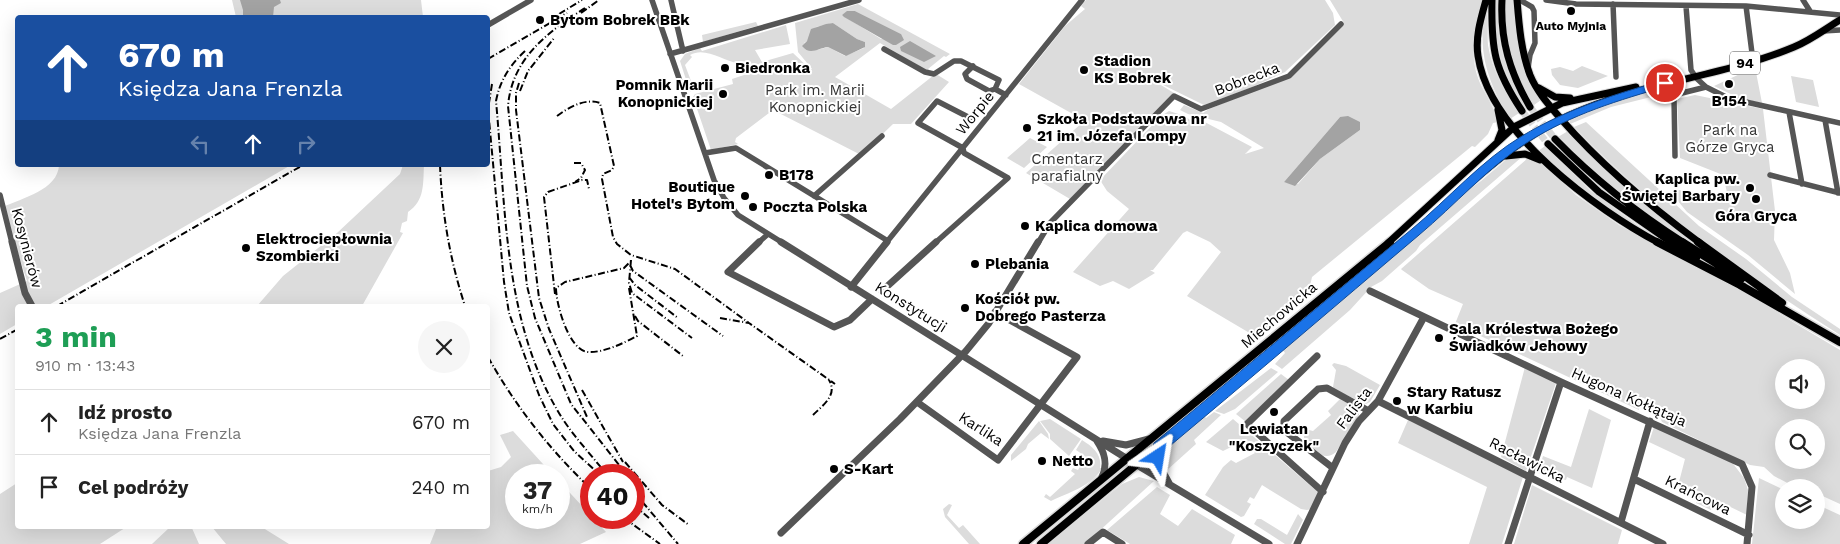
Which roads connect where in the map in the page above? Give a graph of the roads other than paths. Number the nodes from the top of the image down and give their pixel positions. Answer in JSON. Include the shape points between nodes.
{"nodes":[{"id":1,"x":531,"y":0,"type":"edge"},
{"id":2,"x":652,"y":0,"type":"edge"},
{"id":3,"x":671,"y":0,"type":"edge"},
{"id":4,"x":859,"y":0,"type":"edge"},
{"id":5,"x":1082,"y":0,"type":"edge"},
{"id":6,"x":1486,"y":0,"type":"edge"},
{"id":7,"x":1492,"y":0,"type":"edge"},
{"id":8,"x":1502,"y":0,"type":"edge"},
{"id":9,"x":1519,"y":0,"type":"edge"},
{"id":10,"x":1546,"y":0,"type":"edge"},
{"id":11,"x":1803,"y":0,"type":"edge"},
{"id":12,"x":1531,"y":2,"type":"edge"},
{"id":13,"x":1613,"y":4,"type":"junction"},
{"id":14,"x":1686,"y":6,"type":"junction"},
{"id":15,"x":1746,"y":6,"type":"junction"},
{"id":16,"x":1810,"y":11,"type":"junction"},
{"id":17,"x":1840,"y":15,"type":"edge"},
{"id":18,"x":1840,"y":20,"type":"edge"},
{"id":19,"x":490,"y":24,"type":"edge"},
{"id":20,"x":1341,"y":24,"type":"dead end"},
{"id":21,"x":1840,"y":30,"type":"edge"},
{"id":22,"x":1822,"y":31,"type":"junction"},
{"id":23,"x":884,"y":49,"type":"dead end"},
{"id":24,"x":683,"y":50,"type":"junction"},
{"id":25,"x":670,"y":54,"type":"junction"},
{"id":26,"x":1753,"y":61,"type":"junction"},
{"id":27,"x":973,"y":66,"type":"junction"},
{"id":28,"x":1528,"y":69,"type":"junction"},
{"id":29,"x":1695,"y":76,"type":"junction"},
{"id":30,"x":1616,"y":77,"type":"dead end"},
{"id":31,"x":1535,"y":84,"type":"junction"},
{"id":32,"x":1656,"y":85,"type":"junction"},
{"id":33,"x":1706,"y":87,"type":"junction"},
{"id":34,"x":995,"y":89,"type":"junction"},
{"id":35,"x":1006,"y":95,"type":"junction"},
{"id":36,"x":1577,"y":98,"type":"junction"},
{"id":37,"x":1496,"y":104,"type":"junction"},
{"id":38,"x":1530,"y":107,"type":"tunnel mouth"},
{"id":39,"x":1551,"y":108,"type":"junction"},
{"id":40,"x":1522,"y":111,"type":"tunnel mouth"},
{"id":41,"x":1788,"y":112,"type":"junction"},
{"id":42,"x":972,"y":119,"type":"dead end"},
{"id":43,"x":1561,"y":119,"type":"junction"},
{"id":44,"x":1825,"y":120,"type":"junction"},
{"id":45,"x":1840,"y":124,"type":"edge"},
{"id":46,"x":1514,"y":128,"type":"junction"},
{"id":47,"x":882,"y":136,"type":"dead end"},
{"id":48,"x":1555,"y":139,"type":"tunnel mouth"},
{"id":49,"x":1524,"y":140,"type":"junction"},
{"id":50,"x":1548,"y":144,"type":"tunnel mouth"},
{"id":51,"x":1491,"y":147,"type":"junction"},
{"id":52,"x":963,"y":148,"type":"junction"},
{"id":53,"x":705,"y":153,"type":"junction"},
{"id":54,"x":1675,"y":156,"type":"dead end"},
{"id":55,"x":1499,"y":158,"type":"junction"},
{"id":56,"x":1546,"y":164,"type":"junction"},
{"id":57,"x":1770,"y":175,"type":"dead end"},
{"id":58,"x":1802,"y":184,"type":"junction"},
{"id":59,"x":1839,"y":193,"type":"edge"},
{"id":60,"x":0,"y":195,"type":"edge"},
{"id":61,"x":814,"y":196,"type":"junction"},
{"id":62,"x":768,"y":234,"type":"junction"},
{"id":63,"x":888,"y":241,"type":"junction"},
{"id":64,"x":851,"y":287,"type":"junction"},
{"id":65,"x":1744,"y":287,"type":"junction"},
{"id":66,"x":882,"y":290,"type":"dead end"},
{"id":67,"x":1370,"y":291,"type":"dead end"},
{"id":68,"x":872,"y":299,"type":"junction"},
{"id":69,"x":31,"y":304,"type":"edge"},
{"id":70,"x":1782,"y":304,"type":"junction"},
{"id":71,"x":995,"y":312,"type":"junction"},
{"id":72,"x":1424,"y":317,"type":"junction"},
{"id":73,"x":1822,"y":332,"type":"junction"},
{"id":74,"x":1840,"y":342,"type":"edge"},
{"id":75,"x":962,"y":355,"type":"junction"},
{"id":76,"x":1317,"y":356,"type":"dead end"},
{"id":77,"x":1561,"y":382,"type":"junction"},
{"id":78,"x":1378,"y":401,"type":"junction"},
{"id":79,"x":917,"y":402,"type":"junction"},
{"id":80,"x":1041,"y":404,"type":"junction"},
{"id":81,"x":1367,"y":410,"type":"junction"},
{"id":82,"x":1650,"y":421,"type":"junction"},
{"id":83,"x":1095,"y":438,"type":"junction"},
{"id":84,"x":1152,"y":438,"type":"junction"},
{"id":85,"x":1158,"y":448,"type":"junction"},
{"id":86,"x":1127,"y":458,"type":"junction"},
{"id":87,"x":1137,"y":465,"type":"junction"},
{"id":88,"x":1333,"y":468,"type":"junction"},
{"id":89,"x":1530,"y":477,"type":"junction"},
{"id":90,"x":1634,"y":479,"type":"junction"},
{"id":91,"x":1097,"y":483,"type":"junction"},
{"id":92,"x":1170,"y":484,"type":"junction"},
{"id":93,"x":1323,"y":492,"type":"junction"},
{"id":94,"x":1621,"y":522,"type":"junction"},
{"id":95,"x":781,"y":533,"type":"dead end"},
{"id":96,"x":1749,"y":535,"type":"junction"},
{"id":97,"x":1023,"y":544,"type":"edge"},
{"id":98,"x":1041,"y":544,"type":"edge"},
{"id":99,"x":1088,"y":544,"type":"edge"},
{"id":100,"x":1122,"y":544,"type":"edge"},
{"id":101,"x":1270,"y":544,"type":"edge"},
{"id":102,"x":1296,"y":544,"type":"edge"},
{"id":103,"x":1508,"y":544,"type":"edge"},
{"id":104,"x":1663,"y":544,"type":"edge"},
{"id":105,"x":1747,"y":544,"type":"edge"}],
"edges":[{"from":1,"to":19,"type":"street"},
{"from":2,"to":25,"type":"street","name":"Konstytucji"},
{"from":3,"to":24,"type":"street"},
{"from":4,"to":24,"type":"street"},
{"from":5,"to":35,"type":"street","name":"Worpie"},
{"from":6,"to":37,"type":"main road","via":[[1479,27],[1478,56]]},
{"from":7,"to":40,"type":"main road","via":[[1491,36],[1496,58],[1504,80]]},
{"from":8,"to":38,"type":"main road","via":[[1501,30],[1505,53]]},
{"from":9,"to":12,"type":"street"},
{"from":9,"to":28,"type":"main road"},
{"from":10,"to":13,"type":"street"},
{"from":11,"to":16,"type":"street"},
{"from":12,"to":28,"type":"street","via":[[1536,32]]},
{"from":13,"to":14,"type":"street"},
{"from":13,"to":30,"type":"street"},
{"from":14,"to":15,"type":"street"},
{"from":14,"to":29,"type":"street","via":[[1691,70]]},
{"from":15,"to":16,"type":"street"},
{"from":15,"to":26,"type":"street"},
{"from":16,"to":17,"type":"street"},
{"from":18,"to":22,"type":"main road","number":"94"},
{"from":20,"to":71,"type":"street","name":"Bobrecka","via":[[1289,76],[1201,109],[1174,96],[1050,223]]},
{"from":21,"to":22,"type":"street"},
{"from":22,"to":26,"type":"main road","number":"94","via":[[1796,46]]},
{"from":23,"to":27,"type":"street","via":[[934,74],[954,61]]},
{"from":24,"to":25,"type":"street"},
{"from":25,"to":53,"type":"street","name":"Konstytucji"},
{"from":26,"to":29,"type":"main road","number":"94"},
{"from":27,"to":34,"type":"street","via":[[999,80]]},
{"from":27,"to":34,"type":"street","via":[[964,74],[967,79],[989,91]]},
{"from":28,"to":31,"type":"main road"},
{"from":29,"to":32,"type":"main road","number":"94"},
{"from":29,"to":33,"type":"street"},
{"from":31,"to":36,"type":"main road","via":[[1555,97]]},
{"from":31,"to":39,"type":"main road"},
{"from":32,"to":36,"type":"main road","number":"94"},
{"from":32,"to":43,"type":"main road","number":"94","via":[[1600,102]]},
{"from":33,"to":41,"type":"street","via":[[1728,98]]},
{"from":33,"to":54,"type":"street","via":[[1674,97]]},
{"from":34,"to":35,"type":"street"},
{"from":35,"to":52,"type":"street","name":"Worpie"},
{"from":36,"to":39,"type":"main road","number":"94"},
{"from":37,"to":46,"type":"main road"},
{"from":37,"to":51,"type":"main road","via":[[1502,130]]},
{"from":39,"to":43,"type":"main road"},
{"from":39,"to":46,"type":"main road","name":"Miechowicka","number":"94"},
{"from":41,"to":44,"type":"street"},
{"from":41,"to":58,"type":"street"},
{"from":42,"to":52,"type":"street","via":[[937,101],[918,123]]},
{"from":43,"to":49,"type":"main road","number":"94"},
{"from":43,"to":70,"type":"main road","via":[[1606,166]]},
{"from":44,"to":45,"type":"street"},
{"from":44,"to":59,"type":"street"},
{"from":46,"to":49,"type":"main road"},
{"from":46,"to":51,"type":"main road","name":"Miechowicka","number":"94"},
{"from":47,"to":61,"type":"street"},
{"from":48,"to":70,"type":"main road","via":[[1596,180],[1636,211]]},
{"from":49,"to":55,"type":"main road","name":"Miechowicka","number":"94"},
{"from":49,"to":56,"type":"main road"},
{"from":50,"to":65,"type":"main road","via":[[1595,190],[1633,219]]},
{"from":51,"to":84,"type":"main road","name":"Miechowicka","number":"94","via":[[1408,227]]},
{"from":52,"to":63,"type":"street","name":"Worpie"},
{"from":52,"to":66,"type":"street","via":[[964,154],[1008,178]]},
{"from":53,"to":61,"type":"street","via":[[736,148]]},
{"from":53,"to":62,"type":"street","name":"Konstytucji","via":[[724,198],[738,215]]},
{"from":55,"to":56,"type":"main road","via":[[1525,154]]},
{"from":55,"to":85,"type":"main road","name":"Miechowicka","number":"94"},
{"from":56,"to":65,"type":"main road","via":[[1583,197],[1627,227]]},
{"from":57,"to":58,"type":"street"},
{"from":58,"to":59,"type":"street"},
{"from":60,"to":69,"type":"street","name":"Kosynierów","via":[[23,288]]},
{"from":61,"to":63,"type":"street"},
{"from":62,"to":64,"type":"street","name":"Konstytucji"},
{"from":62,"to":68,"type":"street","via":[[728,272],[834,327],[848,322]]},
{"from":63,"to":64,"type":"street","name":"Worpie"},
{"from":64,"to":68,"type":"street","name":"Konstytucji"},
{"from":65,"to":73,"type":"main road"},
{"from":67,"to":72,"type":"street","name":"Hugona Kołłątaja"},
{"from":68,"to":75,"type":"street","name":"Konstytucji"},
{"from":70,"to":73,"type":"main road"},
{"from":71,"to":75,"type":"street"},
{"from":71,"to":80,"type":"street","name":"Karlika","via":[[1077,357]]},
{"from":72,"to":77,"type":"street","name":"Hugona Kołłątaja"},
{"from":72,"to":78,"type":"street","name":"Falista"},
{"from":73,"to":74,"type":"main road"},
{"from":75,"to":79,"type":"street"},
{"from":75,"to":80,"type":"street","name":"Konstytucji"},
{"from":76,"to":93,"type":"street","via":[[1247,424]]},
{"from":77,"to":82,"type":"street","name":"Hugona Kołłątaja"},
{"from":77,"to":89,"type":"street"},
{"from":78,"to":81,"type":"street","name":"Falista"},
{"from":78,"to":89,"type":"street","name":"Racławicka"},
{"from":79,"to":80,"type":"street","name":"Karlika","via":[[998,460]]},
{"from":79,"to":95,"type":"street"},
{"from":80,"to":83,"type":"street","name":"Konstytucji"},
{"from":81,"to":88,"type":"street","name":"Falista","via":[[1348,436]]},
{"from":81,"to":88,"type":"street","via":[[1327,388],[1318,389],[1284,420],[1284,429],[1289,434]]},
{"from":82,"to":90,"type":"street"},
{"from":82,"to":96,"type":"street","name":"Hugona Kołłątaja","via":[[1742,464],[1752,487]]},
{"from":83,"to":84,"type":"street","via":[[1126,444]]},
{"from":83,"to":86,"type":"street","name":"Konstytucji"},
{"from":83,"to":91,"type":"street","via":[[1107,461],[1106,470]]},
{"from":84,"to":86,"type":"main road","name":"Miechowicka","number":"94"},
{"from":85,"to":87,"type":"main road","name":"Miechowicka","number":"94"},
{"from":85,"to":92,"type":"street","via":[[1158,462]]},
{"from":86,"to":87,"type":"street","name":"Konstytucji"},
{"from":86,"to":91,"type":"main road","name":"Miechowicka","number":"94"},
{"from":87,"to":92,"type":"street","name":"Konstytucji"},
{"from":87,"to":98,"type":"main road","name":"Miechowicka","number":"94"},
{"from":88,"to":93,"type":"street","name":"Falista"},
{"from":89,"to":94,"type":"street","name":"Racławicka"},
{"from":89,"to":103,"type":"street"},
{"from":90,"to":94,"type":"street"},
{"from":90,"to":96,"type":"street","name":"Krańcowa"},
{"from":91,"to":97,"type":"main road","name":"Miechowicka","number":"94"},
{"from":92,"to":101,"type":"street","name":"Konstytucji"},
{"from":93,"to":102,"type":"street","name":"Falista"},
{"from":94,"to":104,"type":"street","name":"Racławicka"},
{"from":96,"to":105,"type":"street"},
{"from":99,"to":100,"type":"street","via":[[1103,532]]}]}
